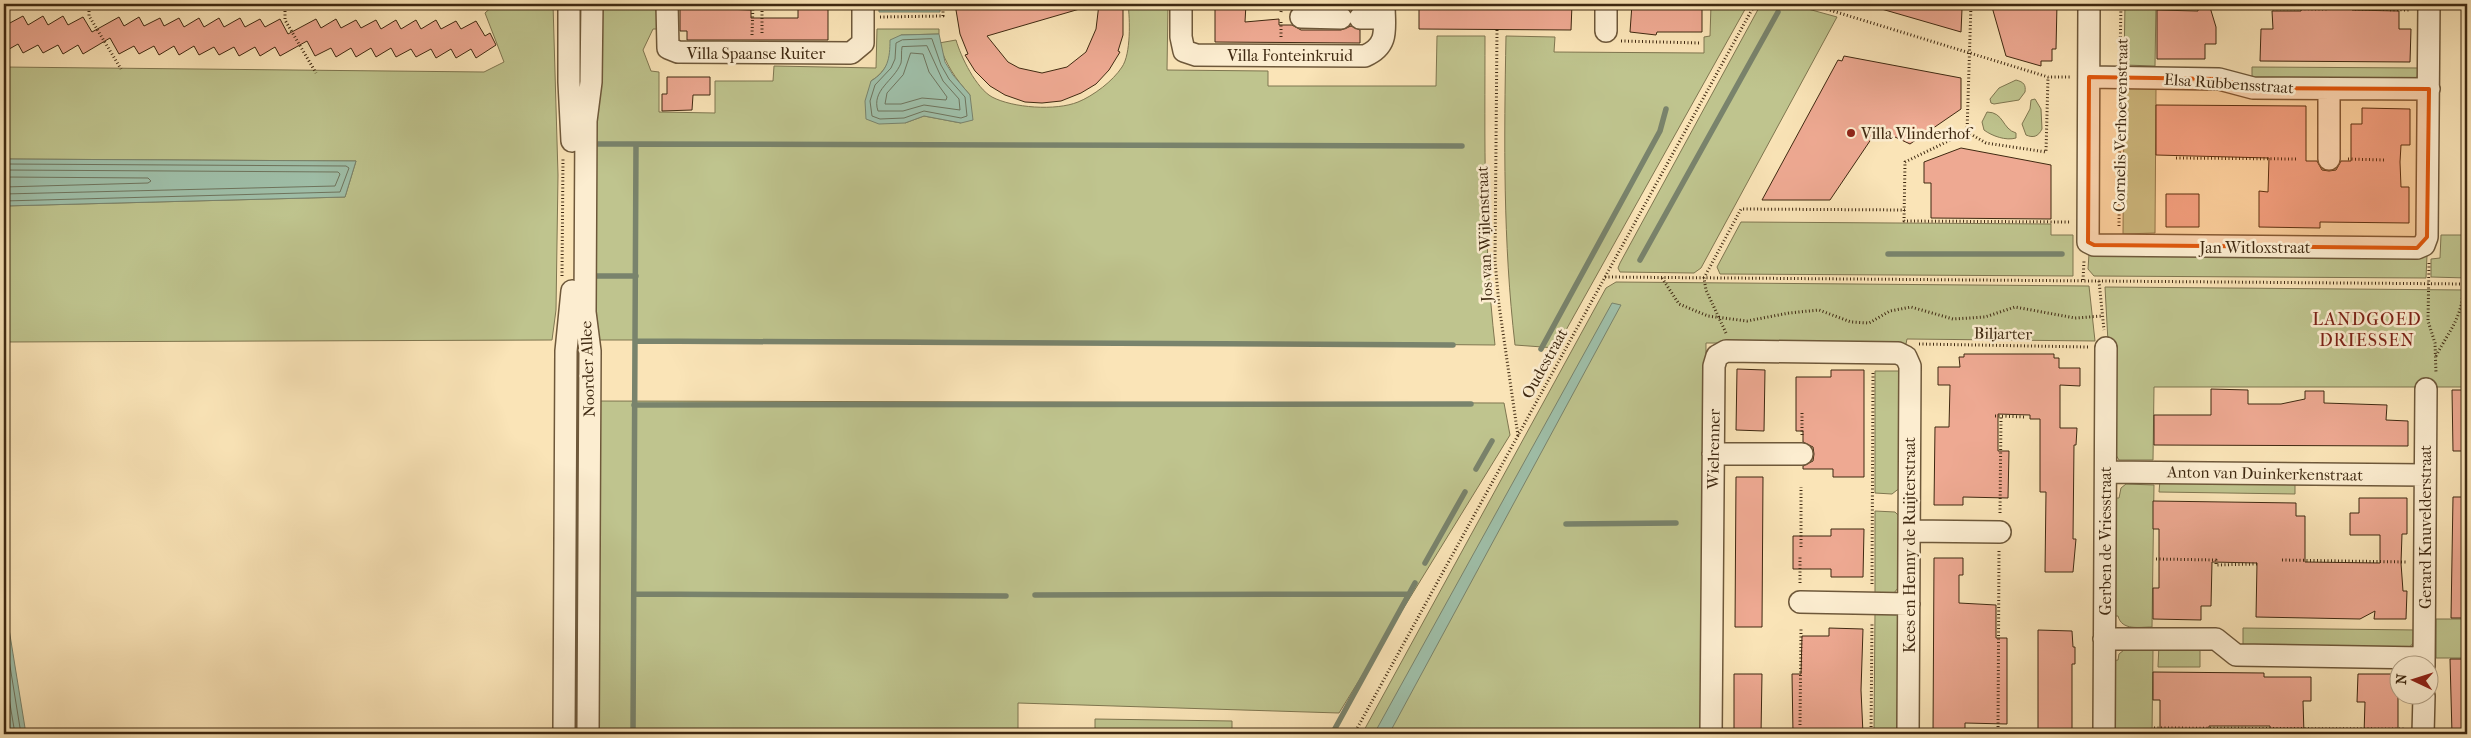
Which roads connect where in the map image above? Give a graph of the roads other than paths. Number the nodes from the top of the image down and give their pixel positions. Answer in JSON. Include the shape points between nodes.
{"nodes":[{"id":1,"x":569,"y":4,"type":"edge"},
{"id":2,"x":592,"y":4,"type":"edge"},
{"id":3,"x":667,"y":4,"type":"edge"},
{"id":4,"x":1181,"y":4,"type":"edge"},
{"id":5,"x":1606,"y":4,"type":"edge"},
{"id":6,"x":2089,"y":4,"type":"edge"},
{"id":7,"x":2429,"y":7,"type":"edge"},
{"id":8,"x":863,"y":10,"type":"edge"},
{"id":9,"x":1384,"y":11,"type":"edge"},
{"id":10,"x":1301,"y":17,"type":"dead end"},
{"id":11,"x":1606,"y":31,"type":"road end"},
{"id":12,"x":2089,"y":77,"type":"junction"},
{"id":13,"x":2329,"y":89,"type":"junction"},
{"id":14,"x":2429,"y":89,"type":"junction"},
{"id":15,"x":2329,"y":160,"type":"road end"},
{"id":16,"x":2087,"y":232,"type":"joint"},
{"id":17,"x":2106,"y":348,"type":"road end"},
{"id":18,"x":1906,"y":357,"type":"joint"},
{"id":19,"x":2426,"y":389,"type":"road end"},
{"id":20,"x":1713,"y":454,"type":"junction"},
{"id":21,"x":1802,"y":454,"type":"dead end"},
{"id":22,"x":2106,"y":472,"type":"junction"},
{"id":23,"x":2425,"y":475,"type":"junction"},
{"id":24,"x":1910,"y":531,"type":"junction"},
{"id":25,"x":2000,"y":532,"type":"road end"},
{"id":26,"x":1800,"y":602,"type":"dead end"},
{"id":27,"x":1910,"y":604,"type":"junction"},
{"id":28,"x":2104,"y":639,"type":"junction"},
{"id":29,"x":2424,"y":656,"type":"edge"},
{"id":30,"x":2388,"y":661,"type":"edge"},
{"id":31,"x":2424,"y":706,"type":"edge"},
{"id":32,"x":2423,"y":732,"type":"edge"},
{"id":33,"x":564,"y":734,"type":"edge"},
{"id":34,"x":588,"y":734,"type":"edge"},
{"id":35,"x":1711,"y":734,"type":"edge"},
{"id":36,"x":1908,"y":734,"type":"edge"},
{"id":37,"x":2104,"y":734,"type":"edge"}],
"edges":[{"from":1,"to":33,"type":"street","name":"Noorder Allee","via":[[572,307],[566,350]]},
{"from":2,"to":34,"type":"street","name":"Noorder Allee","via":[[591,82],[586,121],[585,312],[590,351]]},
{"from":3,"to":8,"type":"street","name":"Villa Spaanse Ruiter","via":[[668,48],[678,52],[851,53],[862,43]]},
{"from":4,"to":9,"type":"street","name":"Villa Fonteinkruid","via":[[1184,52],[1196,55],[1365,56],[1378,50],[1384,38]]},
{"from":5,"to":11,"type":"street"},
{"from":6,"to":12,"type":"street","name":"Cornelis Verhoevenstraat"},
{"from":7,"to":14,"type":"street"},
{"from":9,"to":10,"type":"street","via":[[1350,18]]},
{"from":12,"to":13,"type":"street","name":"Elsa Rubbensstraat","via":[[2219,80],[2253,88]]},
{"from":12,"to":16,"type":"street","name":"Cornelis Verhoevenstraat"},
{"from":13,"to":14,"type":"street","name":"Elsa Rubbensstraat"},
{"from":13,"to":15,"type":"street"},
{"from":14,"to":16,"type":"street","name":"Jan Witloxstraat","via":[[2427,237],[2424,245],[2416,248],[2118,246],[2094,245]]},
{"from":17,"to":22,"type":"street","name":"Gerben de Vriesstraat"},
{"from":18,"to":20,"type":"street","name":"Wielrenner","via":[[1898,353],[1726,351],[1717,356],[1714,366]]},
{"from":18,"to":24,"type":"street","name":"Kees en Henny de Ruijterstraat","via":[[1910,366]]},
{"from":19,"to":23,"type":"street","name":"Gerard Knuvelderstraat"},
{"from":20,"to":21,"type":"street"},
{"from":20,"to":35,"type":"street","name":"Wielrenner"},
{"from":22,"to":23,"type":"street","name":"Anton van Duinkerkenstraat"},
{"from":22,"to":28,"type":"street","name":"Gerben de Vriesstraat"},
{"from":23,"to":29,"type":"street","name":"Gerard Knuvelderstraat"},
{"from":24,"to":25,"type":"street"},
{"from":24,"to":27,"type":"street","name":"Kees en Henny de Ruijterstraat"},
{"from":26,"to":27,"type":"street"},
{"from":27,"to":36,"type":"street","name":"Kees en Henny de Ruijterstraat"},
{"from":28,"to":30,"type":"street","via":[[2216,639],[2236,655]]},
{"from":28,"to":37,"type":"street","name":"Gerben de Vriesstraat"},
{"from":31,"to":32,"type":"street"}]}
